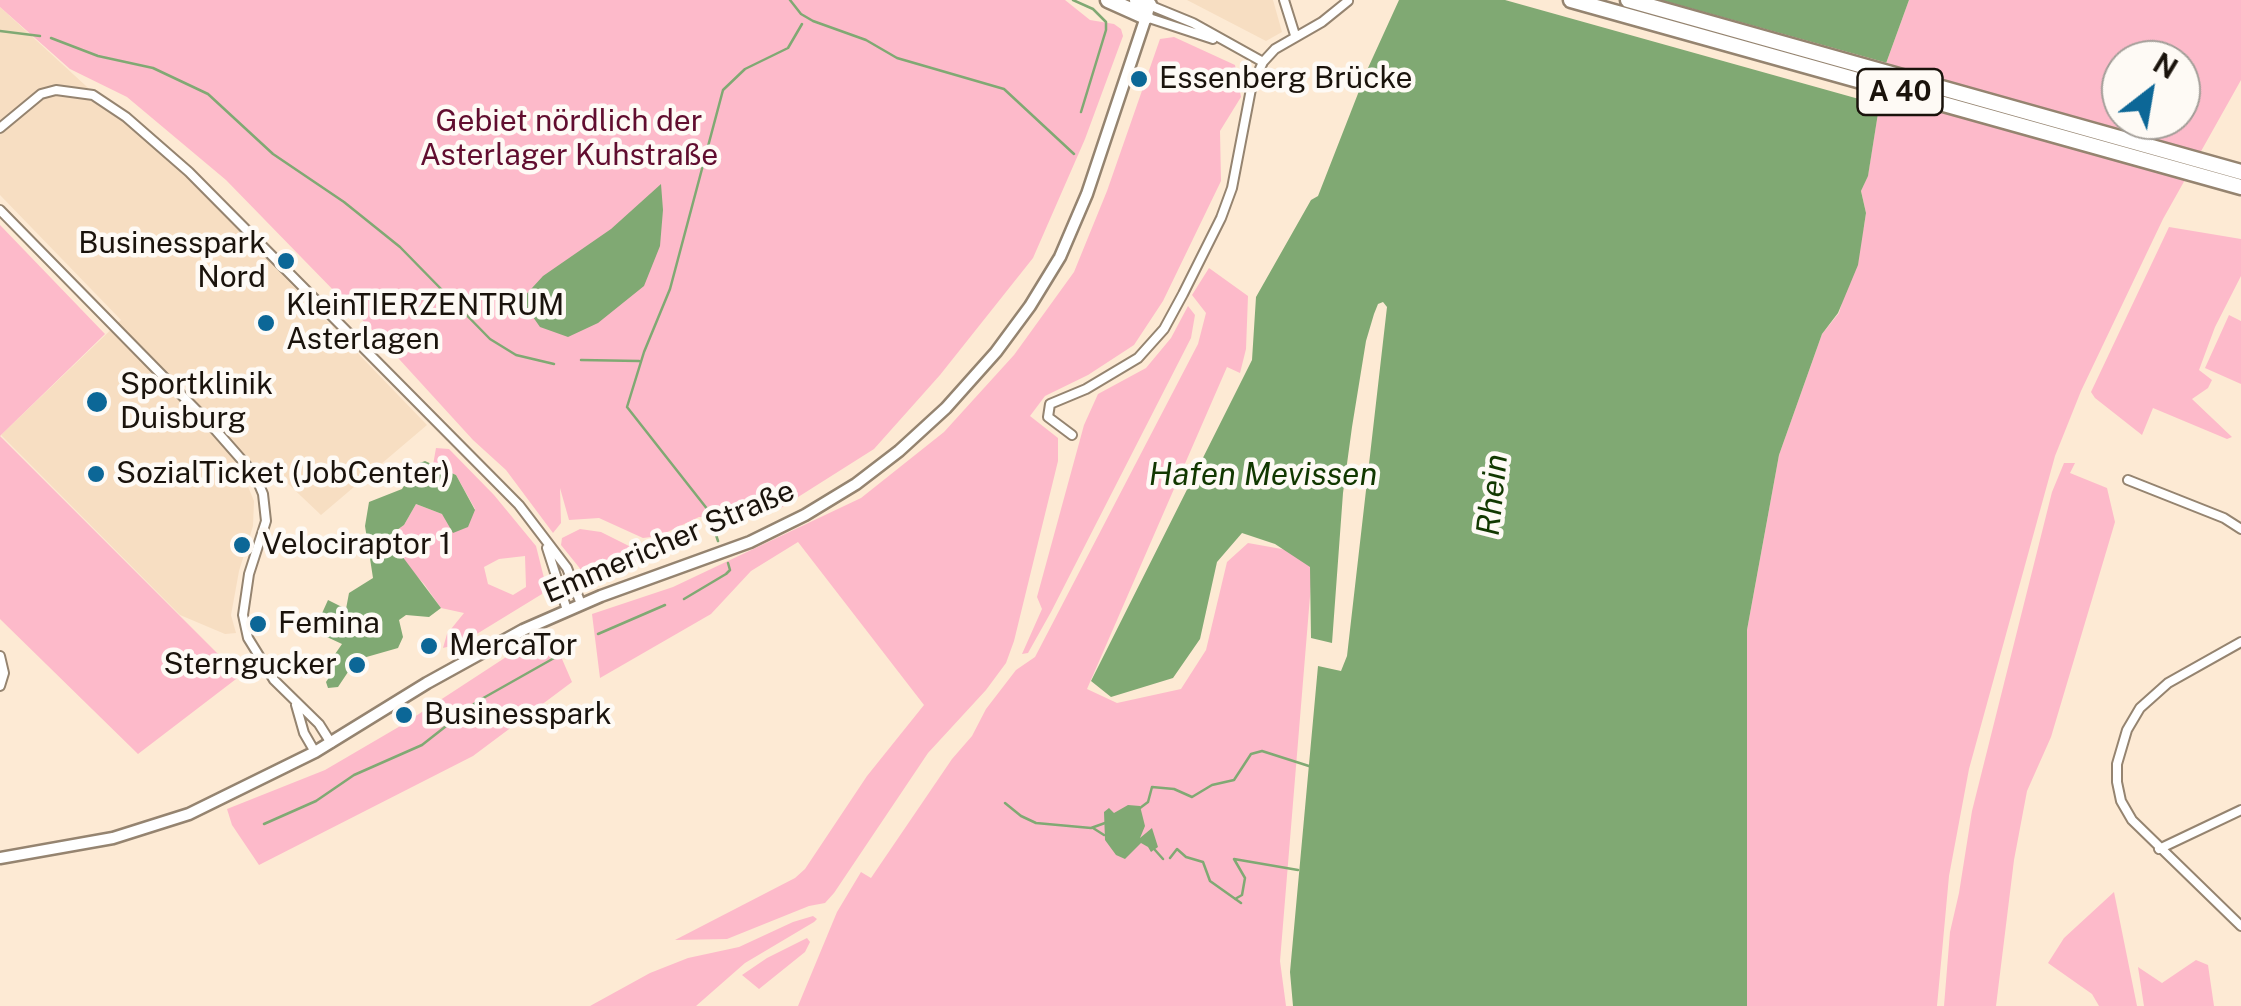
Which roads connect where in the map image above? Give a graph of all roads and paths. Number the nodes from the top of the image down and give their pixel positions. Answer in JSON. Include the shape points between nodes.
{"nodes":[{"id":1,"x":1108,"y":0,"type":"edge"},
{"id":2,"x":1284,"y":0,"type":"edge"},
{"id":3,"x":1571,"y":0,"type":"edge"},
{"id":4,"x":1628,"y":0,"type":"edge"},
{"id":5,"x":1348,"y":1,"type":"edge"},
{"id":6,"x":1146,"y":6,"type":"edge"},
{"id":7,"x":1295,"y":35,"type":"junction"},
{"id":8,"x":1263,"y":62,"type":"junction"},
{"id":9,"x":0,"y":128,"type":"edge"},
{"id":10,"x":2236,"y":179,"type":"edge"},
{"id":11,"x":0,"y":210,"type":"edge"},
{"id":12,"x":1072,"y":435,"type":"dead end"},
{"id":13,"x":2128,"y":480,"type":"dead end"},
{"id":14,"x":2241,"y":529,"type":"edge"},
{"id":15,"x":546,"y":544,"type":"junction"},
{"id":16,"x":581,"y":604,"type":"junction"},
{"id":17,"x":568,"y":610,"type":"junction"},
{"id":18,"x":2241,"y":642,"type":"edge"},
{"id":19,"x":0,"y":656,"type":"edge"},
{"id":20,"x":0,"y":686,"type":"edge"},
{"id":21,"x":295,"y":701,"type":"junction"},
{"id":22,"x":331,"y":743,"type":"junction"},
{"id":23,"x":315,"y":752,"type":"junction"},
{"id":24,"x":2241,"y":810,"type":"edge"},
{"id":25,"x":2159,"y":849,"type":"junction"},
{"id":26,"x":0,"y":858,"type":"edge"},
{"id":27,"x":2241,"y":926,"type":"edge"}],
"edges":[{"from":1,"to":6,"type":"highway"},
{"from":2,"to":7,"type":"street"},
{"from":3,"to":10,"type":"highway","number":"A 40"},
{"from":4,"to":10,"type":"highway","number":"A 40"},
{"from":5,"to":7,"type":"street"},
{"from":6,"to":8,"type":"street"},
{"from":6,"to":16,"type":"main road","name":"Emmericher Straße","via":[[1087,194],[1060,257],[996,352],[946,408],[856,484],[805,515]]},
{"from":7,"to":8,"type":"street"},
{"from":8,"to":12,"type":"street","via":[[1232,188],[1183,294],[1153,344],[1122,370],[1050,404],[1048,417]]},
{"from":9,"to":15,"type":"street","via":[[41,94],[56,90],[92,96],[126,117],[449,433],[519,505]]},
{"from":11,"to":21,"type":"street","via":[[255,475],[266,522],[243,615],[248,638]]},
{"from":13,"to":14,"type":"street"},
{"from":15,"to":16,"type":"street","via":[[566,568]]},
{"from":15,"to":17,"type":"street"},
{"from":16,"to":17,"type":"main road","name":"Emmericher Straße"},
{"from":17,"to":22,"type":"main road","name":"Emmericher Straße","via":[[491,647]]},
{"from":18,"to":25,"type":"street","via":[[2168,683],[2127,730],[2117,764],[2121,801]]},
{"from":19,"to":20,"type":"street"},
{"from":21,"to":22,"type":"street"},
{"from":21,"to":23,"type":"street"},
{"from":22,"to":23,"type":"main road","name":"Emmericher Straße"},
{"from":23,"to":26,"type":"main road","name":"Emmericher Straße","via":[[152,828]]},
{"from":24,"to":25,"type":"street"},
{"from":25,"to":27,"type":"street"}]}
